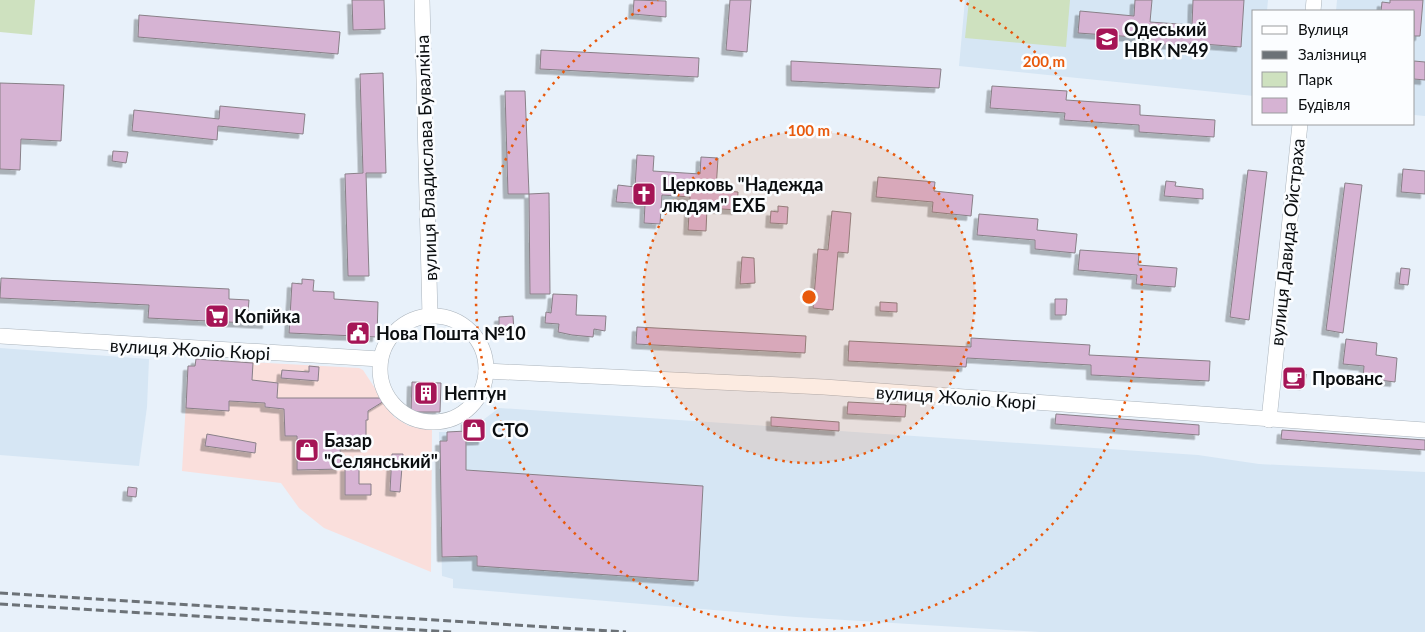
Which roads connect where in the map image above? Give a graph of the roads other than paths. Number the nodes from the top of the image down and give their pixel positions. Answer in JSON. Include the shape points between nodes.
{"nodes":[{"id":1,"x":422,"y":0,"type":"edge"},
{"id":2,"x":1300,"y":125,"type":"edge"},
{"id":3,"x":430,"y":316,"type":"junction"},
{"id":4,"x":0,"y":336,"type":"edge"},
{"id":5,"x":380,"y":359,"type":"junction"},
{"id":6,"x":486,"y":371,"type":"junction"},
{"id":7,"x":1268,"y":420,"type":"junction"},
{"id":8,"x":1425,"y":430,"type":"edge"}],
"edges":[{"from":1,"to":3,"type":"street","name":"вулиця Владислава Бувалкіна"},
{"from":2,"to":7,"type":"street","name":"вулиця Давида Ойстраха"},
{"from":3,"to":5,"type":"street","via":[[413,319],[398,329],[386,342]]},
{"from":3,"to":6,"type":"street","via":[[448,318],[476,338]]},
{"from":4,"to":5,"type":"street","name":"вулиця Жоліо Кюрі"},
{"from":5,"to":6,"type":"street","via":[[380,377],[390,400],[410,417],[427,422],[436,423],[460,414],[474,403]]},
{"from":6,"to":7,"type":"street","name":"вулиця Жоліо Кюрі","via":[[824,387]]},
{"from":7,"to":8,"type":"street","name":"вулиця Жоліо Кюрі"}]}
